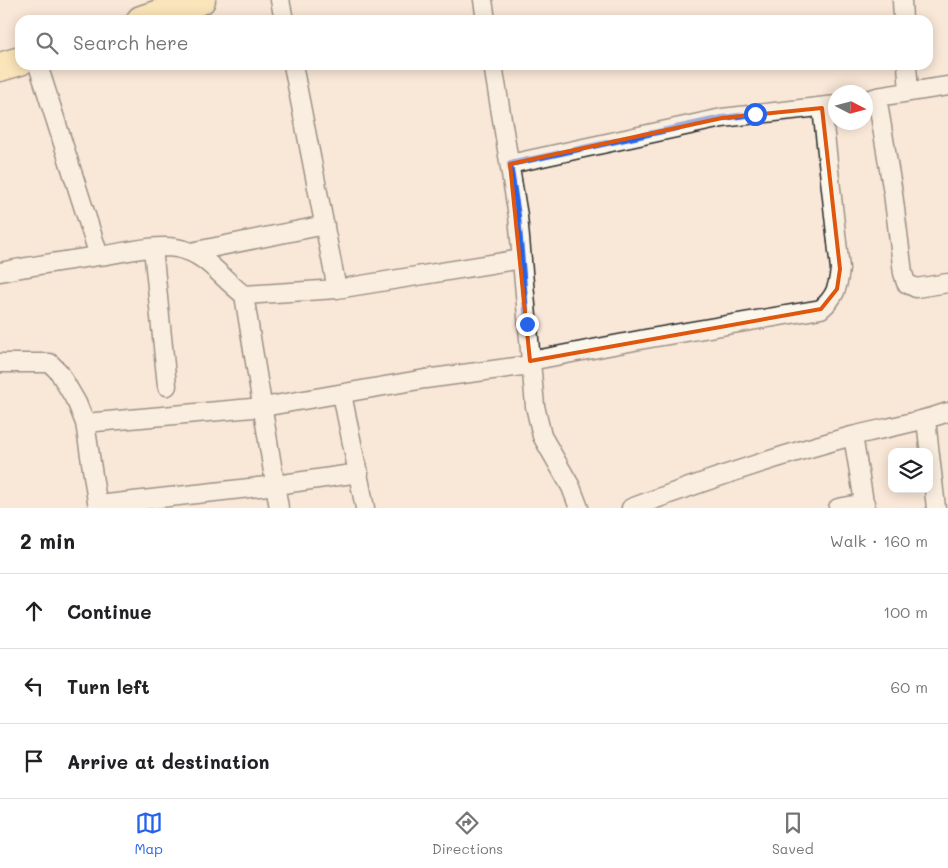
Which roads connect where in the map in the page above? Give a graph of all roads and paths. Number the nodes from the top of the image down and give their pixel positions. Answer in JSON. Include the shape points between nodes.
{"nodes":[{"id":1,"x":201,"y":0,"type":"edge"},
{"id":2,"x":280,"y":0,"type":"edge"},
{"id":3,"x":483,"y":0,"type":"edge"},
{"id":4,"x":902,"y":0,"type":"edge"},
{"id":5,"x":156,"y":15,"type":"edge"},
{"id":6,"x":283,"y":15,"type":"edge"},
{"id":7,"x":485,"y":15,"type":"edge"},
{"id":8,"x":903,"y":15,"type":"edge"},
{"id":9,"x":15,"y":62,"type":"edge"},
{"id":10,"x":0,"y":67,"type":"edge"},
{"id":11,"x":40,"y":70,"type":"edge"},
{"id":12,"x":294,"y":70,"type":"edge"},
{"id":13,"x":494,"y":70,"type":"edge"},
{"id":14,"x":907,"y":70,"type":"edge"},
{"id":15,"x":948,"y":86,"type":"edge"},
{"id":16,"x":909,"y":92,"type":"junction"},
{"id":17,"x":873,"y":98,"type":"edge"},
{"id":18,"x":828,"y":106,"type":"edge"},
{"id":19,"x":873,"y":107,"type":"edge"},
{"id":20,"x":831,"y":130,"type":"edge"},
{"id":21,"x":510,"y":164,"type":"junction"},
{"id":22,"x":325,"y":225,"type":"junction"},
{"id":23,"x":153,"y":248,"type":"junction"},
{"id":24,"x":191,"y":252,"type":"junction"},
{"id":25,"x":99,"y":256,"type":"junction"},
{"id":26,"x":522,"y":259,"type":"junction"},
{"id":27,"x":0,"y":272,"type":"edge"},
{"id":28,"x":948,"y":284,"type":"edge"},
{"id":29,"x":337,"y":289,"type":"junction"},
{"id":30,"x":244,"y":295,"type":"junction"},
{"id":31,"x":0,"y":363,"type":"edge"},
{"id":32,"x":530,"y":363,"type":"junction"},
{"id":33,"x":167,"y":386,"type":"dead end"},
{"id":34,"x":342,"y":394,"type":"junction"},
{"id":35,"x":263,"y":407,"type":"junction"},
{"id":36,"x":948,"y":412,"type":"edge"},
{"id":37,"x":926,"y":420,"type":"junction"},
{"id":38,"x":86,"y":423,"type":"junction"},
{"id":39,"x":853,"y":436,"type":"junction"},
{"id":40,"x":359,"y":473,"type":"junction"},
{"id":41,"x":276,"y":485,"type":"junction"},
{"id":42,"x":162,"y":503,"type":"edge"},
{"id":43,"x":98,"y":506,"type":"edge"},
{"id":44,"x":865,"y":506,"type":"edge"},
{"id":45,"x":279,"y":508,"type":"edge"},
{"id":46,"x":365,"y":508,"type":"edge"},
{"id":47,"x":579,"y":508,"type":"edge"},
{"id":48,"x":631,"y":508,"type":"edge"},
{"id":49,"x":838,"y":508,"type":"edge"},
{"id":50,"x":936,"y":508,"type":"edge"}],
"edges":[{"from":1,"to":5,"type":"main road"},
{"from":2,"to":6,"type":"street"},
{"from":3,"to":7,"type":"street"},
{"from":4,"to":8,"type":"street"},
{"from":9,"to":10,"type":"main road"},
{"from":11,"to":25,"type":"street"},
{"from":12,"to":22,"type":"street"},
{"from":13,"to":21,"type":"street"},
{"from":14,"to":16,"type":"street"},
{"from":15,"to":16,"type":"street"},
{"from":16,"to":17,"type":"street"},
{"from":18,"to":21,"type":"street","via":[[722,118]]},
{"from":19,"to":28,"type":"street","via":[[893,192],[906,283],[916,288]]},
{"from":20,"to":32,"type":"street","via":[[840,269],[831,301],[821,309],[645,339]]},
{"from":21,"to":26,"type":"street"},
{"from":22,"to":24,"type":"street"},
{"from":22,"to":29,"type":"street"},
{"from":23,"to":24,"type":"street"},
{"from":23,"to":25,"type":"street"},
{"from":23,"to":33,"type":"street"},
{"from":24,"to":30,"type":"street"},
{"from":25,"to":27,"type":"street"},
{"from":26,"to":29,"type":"street"},
{"from":26,"to":32,"type":"street"},
{"from":29,"to":30,"type":"street"},
{"from":30,"to":35,"type":"street"},
{"from":31,"to":38,"type":"street","via":[[50,363],[59,372]]},
{"from":32,"to":34,"type":"street"},
{"from":32,"to":47,"type":"street","via":[[542,436]]},
{"from":34,"to":35,"type":"street"},
{"from":34,"to":40,"type":"street"},
{"from":35,"to":38,"type":"street"},
{"from":35,"to":41,"type":"street"},
{"from":36,"to":37,"type":"street"},
{"from":37,"to":39,"type":"street"},
{"from":37,"to":50,"type":"street"},
{"from":38,"to":43,"type":"street"},
{"from":39,"to":44,"type":"street"},
{"from":39,"to":48,"type":"street","via":[[726,473]]},
{"from":40,"to":41,"type":"street"},
{"from":40,"to":46,"type":"street"},
{"from":41,"to":42,"type":"street"},
{"from":41,"to":45,"type":"street"},
{"from":42,"to":43,"type":"street"},
{"from":44,"to":49,"type":"street"}]}
